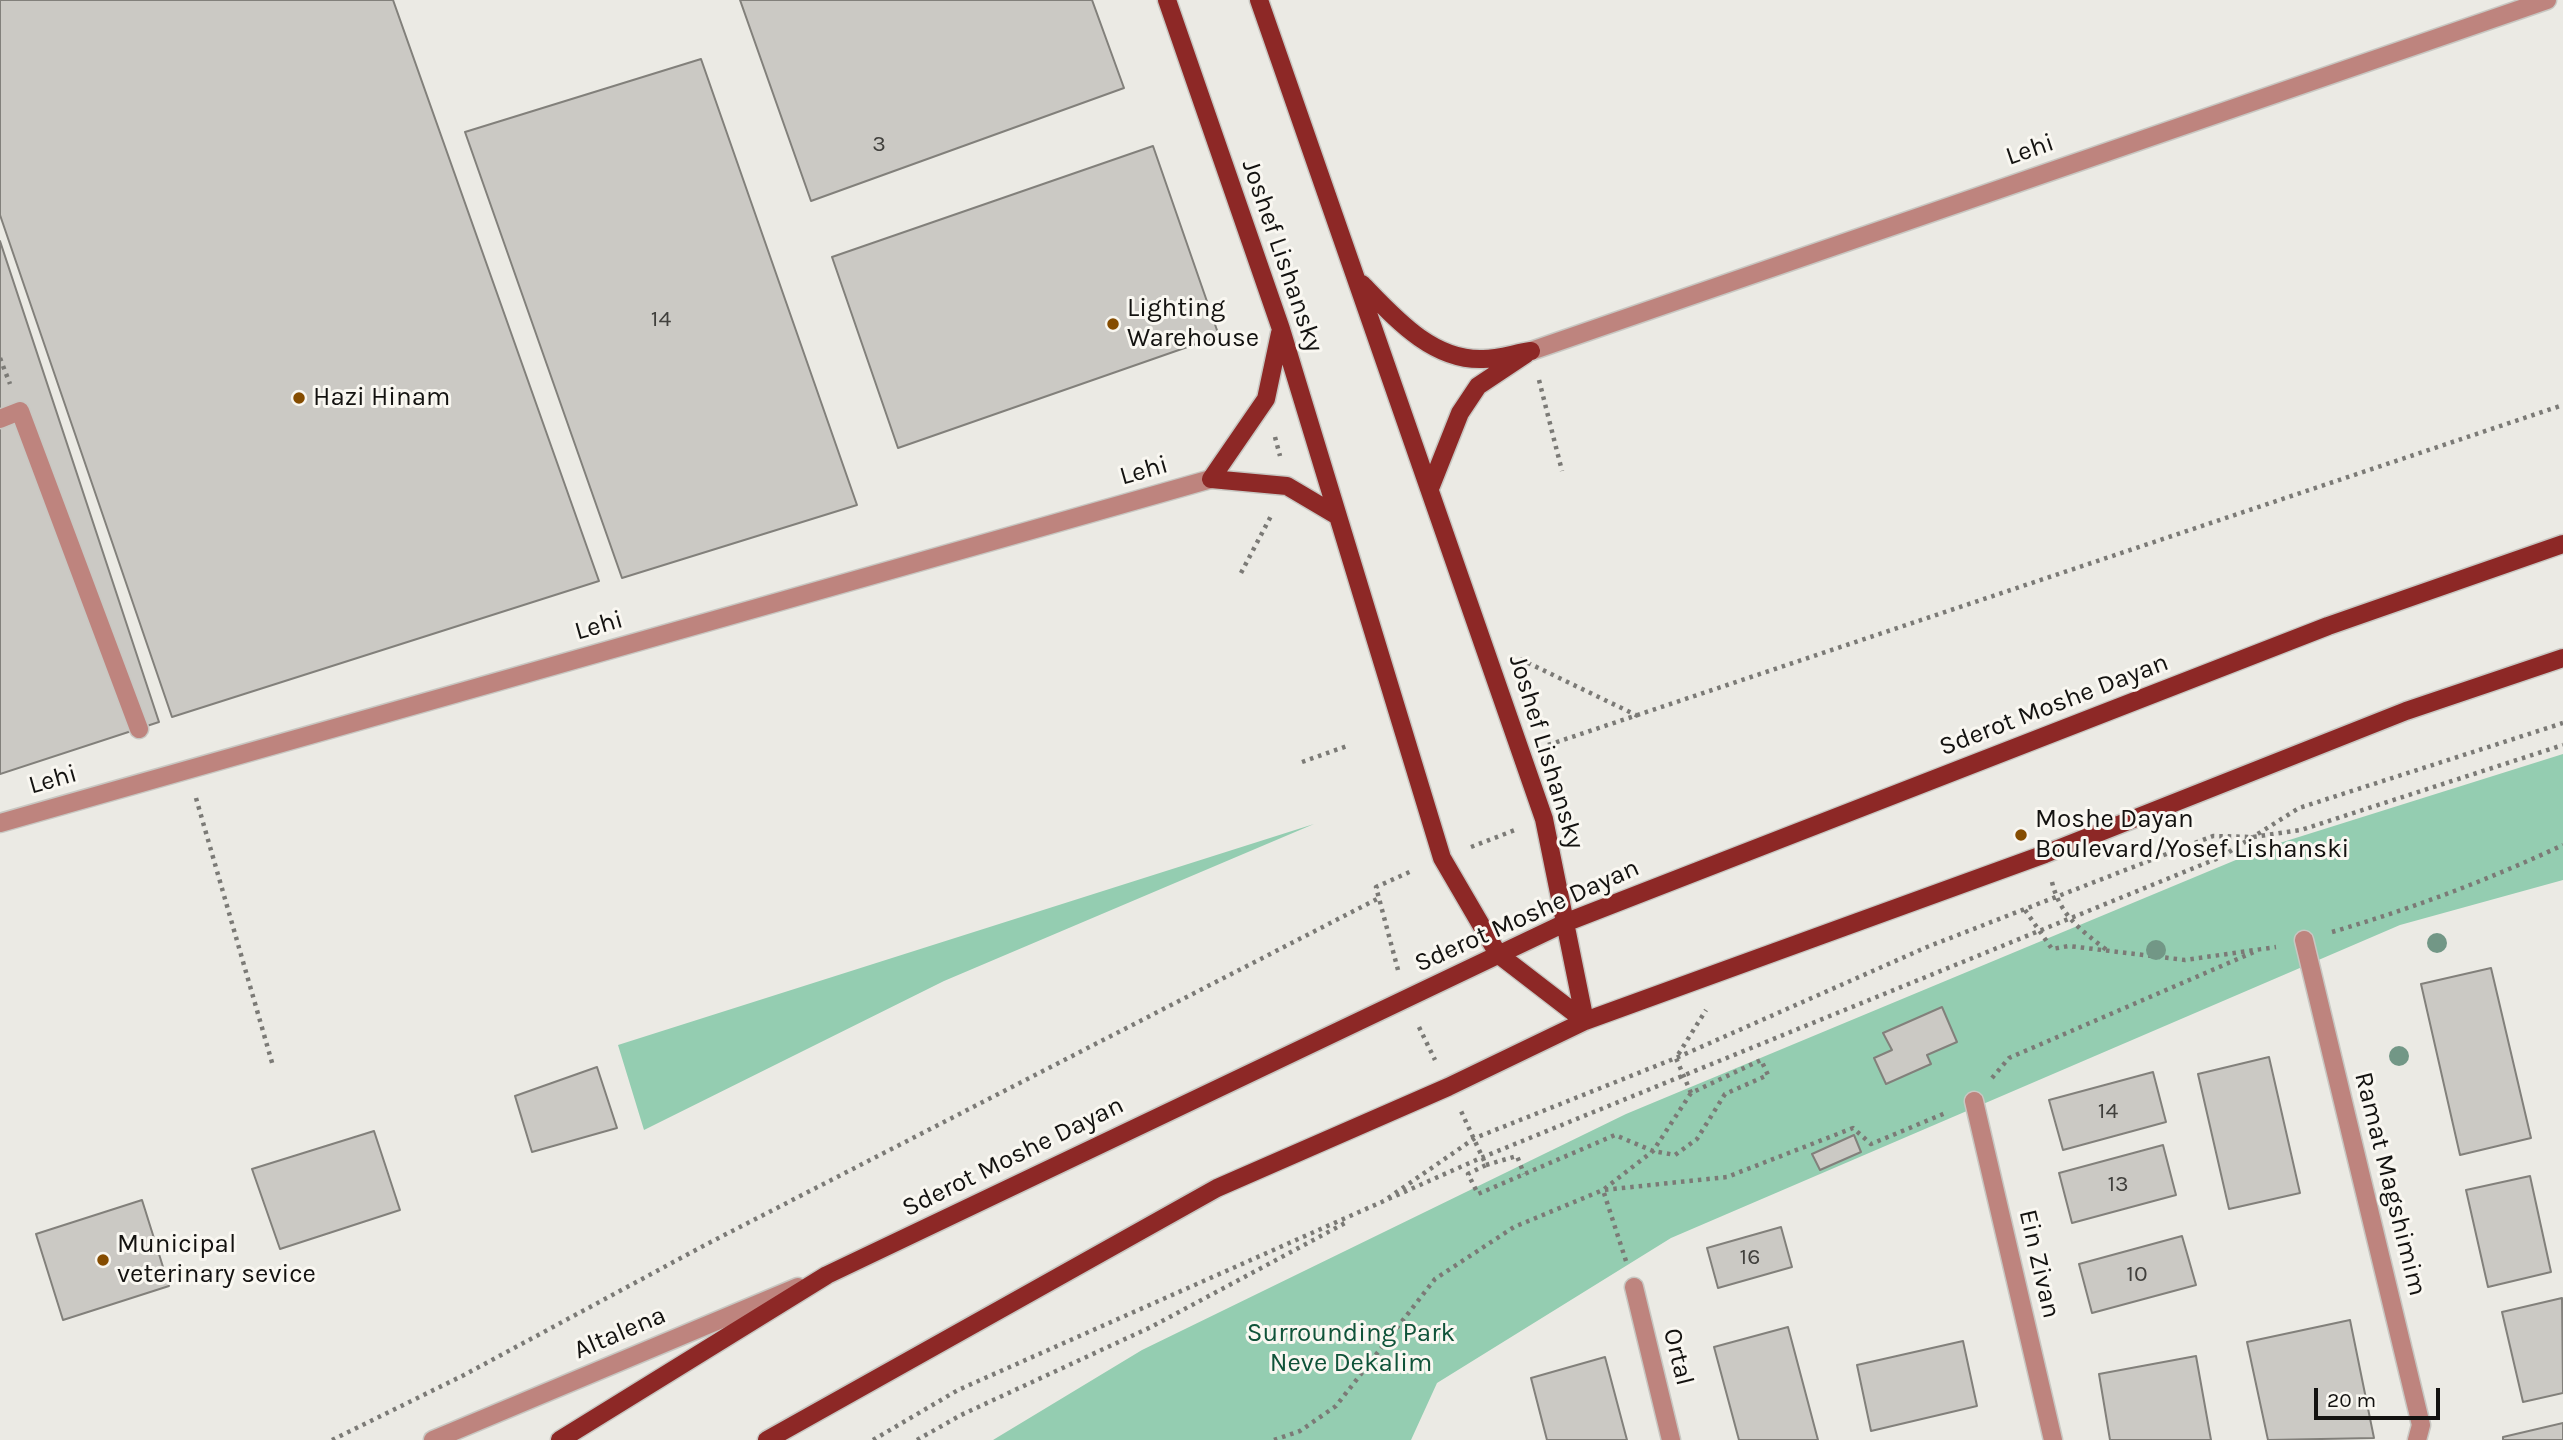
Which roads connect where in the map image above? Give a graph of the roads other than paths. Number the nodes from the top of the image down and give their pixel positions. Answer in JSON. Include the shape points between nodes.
{"nodes":[{"id":1,"x":1167,"y":0,"type":"edge"},
{"id":2,"x":1259,"y":0,"type":"edge"},
{"id":3,"x":2547,"y":0,"type":"edge"},
{"id":4,"x":1359,"y":281,"type":"junction"},
{"id":5,"x":1281,"y":329,"type":"junction"},
{"id":6,"x":1531,"y":351,"type":"junction"},
{"id":7,"x":0,"y":419,"type":"edge"},
{"id":8,"x":1212,"y":479,"type":"junction"},
{"id":9,"x":1431,"y":486,"type":"junction"},
{"id":10,"x":1336,"y":515,"type":"junction"},
{"id":11,"x":2563,"y":544,"type":"edge"},
{"id":12,"x":2563,"y":658,"type":"edge"},
{"id":13,"x":139,"y":729,"type":"dead end"},
{"id":14,"x":0,"y":823,"type":"edge"},
{"id":15,"x":1567,"y":922,"type":"junction"},
{"id":16,"x":2304,"y":940,"type":"dead end"},
{"id":17,"x":1498,"y":954,"type":"junction"},
{"id":18,"x":1585,"y":1021,"type":"junction"},
{"id":19,"x":1974,"y":1101,"type":"road end"},
{"id":20,"x":827,"y":1275,"type":"junction"},
{"id":21,"x":1634,"y":1287,"type":"road end"},
{"id":22,"x":433,"y":1440,"type":"edge"},
{"id":23,"x":560,"y":1440,"type":"edge"},
{"id":24,"x":766,"y":1440,"type":"edge"},
{"id":25,"x":1671,"y":1440,"type":"edge"},
{"id":26,"x":2053,"y":1440,"type":"edge"},
{"id":27,"x":2417,"y":1440,"type":"edge"}],
"edges":[{"from":1,"to":5,"type":"main road","name":"Joshef Lishansky"},
{"from":2,"to":4,"type":"main road","name":"Joshef Lishansky"},
{"from":3,"to":6,"type":"street","name":"Lehi"},
{"from":4,"to":6,"type":"main road","via":[[1406,328],[1442,351],[1482,360]]},
{"from":4,"to":9,"type":"main road","name":"Joshef Lishansky"},
{"from":5,"to":8,"type":"main road","via":[[1266,399]]},
{"from":5,"to":10,"type":"main road","name":"Joshef Lishansky"},
{"from":6,"to":9,"type":"main road","via":[[1478,386],[1460,414]]},
{"from":7,"to":13,"type":"street","via":[[20,411]]},
{"from":8,"to":10,"type":"main road","via":[[1287,486]]},
{"from":8,"to":14,"type":"street","name":"Lehi"},
{"from":9,"to":15,"type":"main road","name":"Joshef Lishansky","via":[[1544,819]]},
{"from":10,"to":17,"type":"main road","name":"Joshef Lishansky","via":[[1442,858]]},
{"from":11,"to":15,"type":"main road","name":"Sderot Moshe Dayan","via":[[2328,626]]},
{"from":12,"to":18,"type":"main road","via":[[2406,711],[2045,854]]},
{"from":15,"to":17,"type":"main road","name":"Sderot Moshe Dayan"},
{"from":15,"to":18,"type":"main road","name":"Joshef Lishansky"},
{"from":16,"to":27,"type":"street","name":"Ramat Magshimim","via":[[2421,1426]]},
{"from":17,"to":18,"type":"main road","name":"Joshef Lishansky"},
{"from":17,"to":20,"type":"main road","name":"Sderot Moshe Dayan"},
{"from":18,"to":24,"type":"main road","via":[[1217,1188]]},
{"from":19,"to":26,"type":"street","name":"Ein Zivan"},
{"from":20,"to":22,"type":"street","name":"Altalena"},
{"from":20,"to":23,"type":"main road","name":"Sderot Moshe Dayan"},
{"from":21,"to":25,"type":"street","name":"Ortal"}]}
